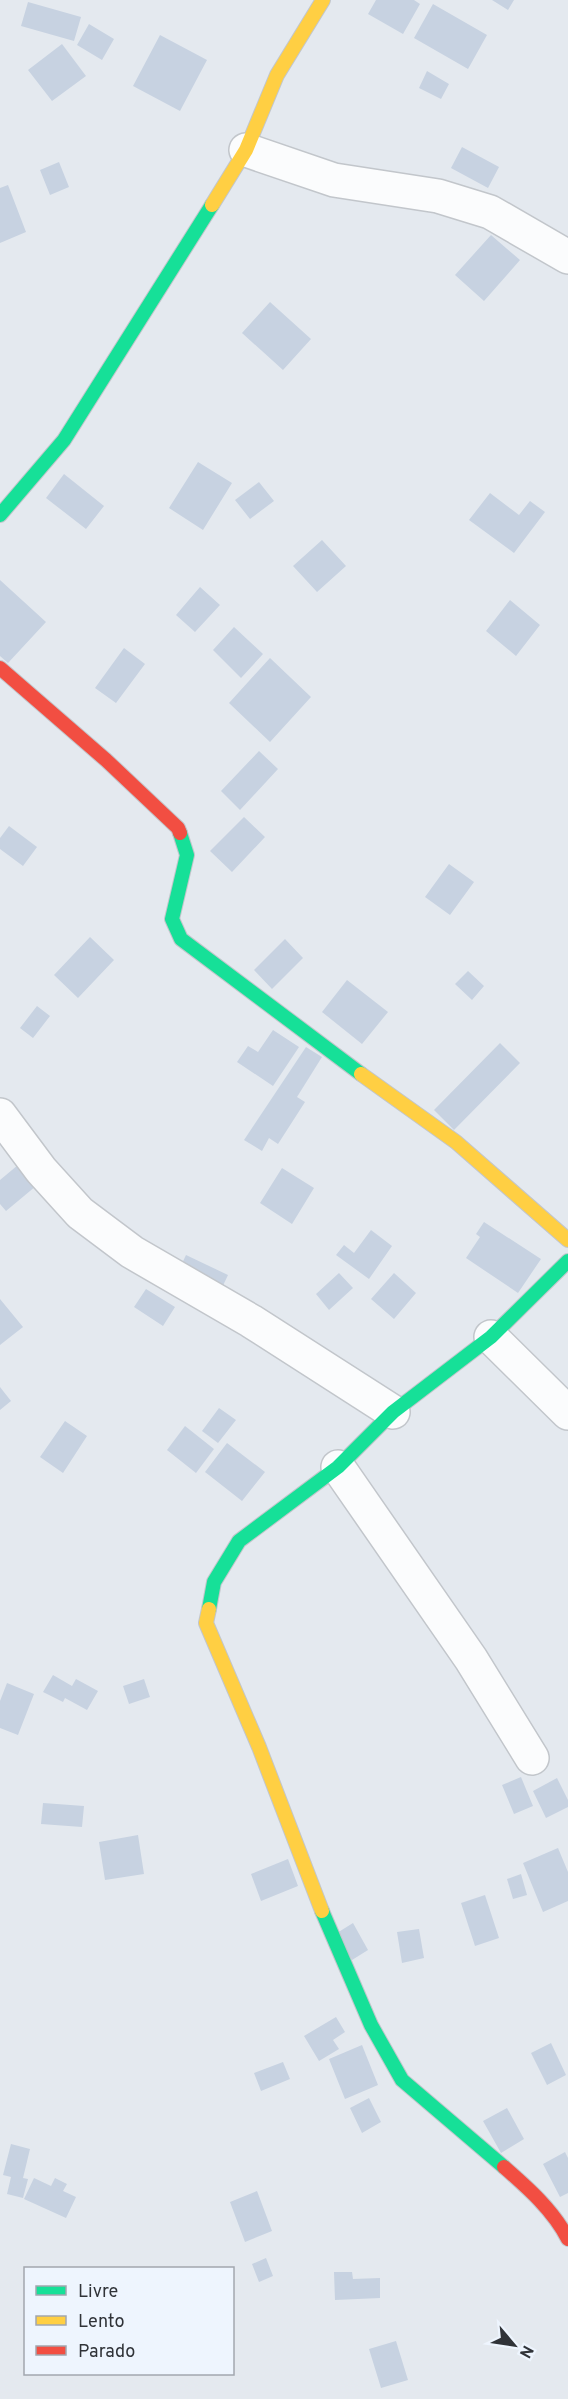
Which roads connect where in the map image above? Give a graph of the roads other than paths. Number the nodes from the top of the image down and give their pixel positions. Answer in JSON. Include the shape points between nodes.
{"nodes":[{"id":1,"x":323,"y":0,"type":"edge"},
{"id":2,"x":246,"y":150,"type":"junction"},
{"id":3,"x":568,"y":257,"type":"edge"},
{"id":4,"x":0,"y":515,"type":"edge"},
{"id":5,"x":0,"y":668,"type":"edge"},
{"id":6,"x":0,"y":1115,"type":"edge"},
{"id":7,"x":568,"y":1240,"type":"edge"},
{"id":8,"x":568,"y":1261,"type":"edge"},
{"id":9,"x":491,"y":1337,"type":"junction"},
{"id":10,"x":393,"y":1412,"type":"junction"},
{"id":11,"x":568,"y":1413,"type":"edge"},
{"id":12,"x":338,"y":1467,"type":"junction"},
{"id":13,"x":531,"y":1758,"type":"dead end"},
{"id":14,"x":568,"y":2239,"type":"edge"}],
"edges":[{"from":1,"to":2,"type":"street","via":[[277,75]]},
{"from":2,"to":3,"type":"street","via":[[334,180],[438,196],[490,212]]},
{"from":2,"to":4,"type":"street","via":[[64,440]]},
{"from":5,"to":7,"type":"street","via":[[178,828],[187,855],[172,919],[182,939],[456,1142]]},
{"from":6,"to":10,"type":"street","via":[[41,1170],[80,1213],[132,1252],[250,1320]]},
{"from":8,"to":9,"type":"street"},
{"from":9,"to":10,"type":"street"},
{"from":9,"to":11,"type":"street"},
{"from":10,"to":12,"type":"street"},
{"from":12,"to":13,"type":"street","via":[[471,1659]]},
{"from":12,"to":14,"type":"street","via":[[239,1541],[214,1582],[206,1623],[334,1941],[371,2025],[402,2080],[536,2195]]}]}
